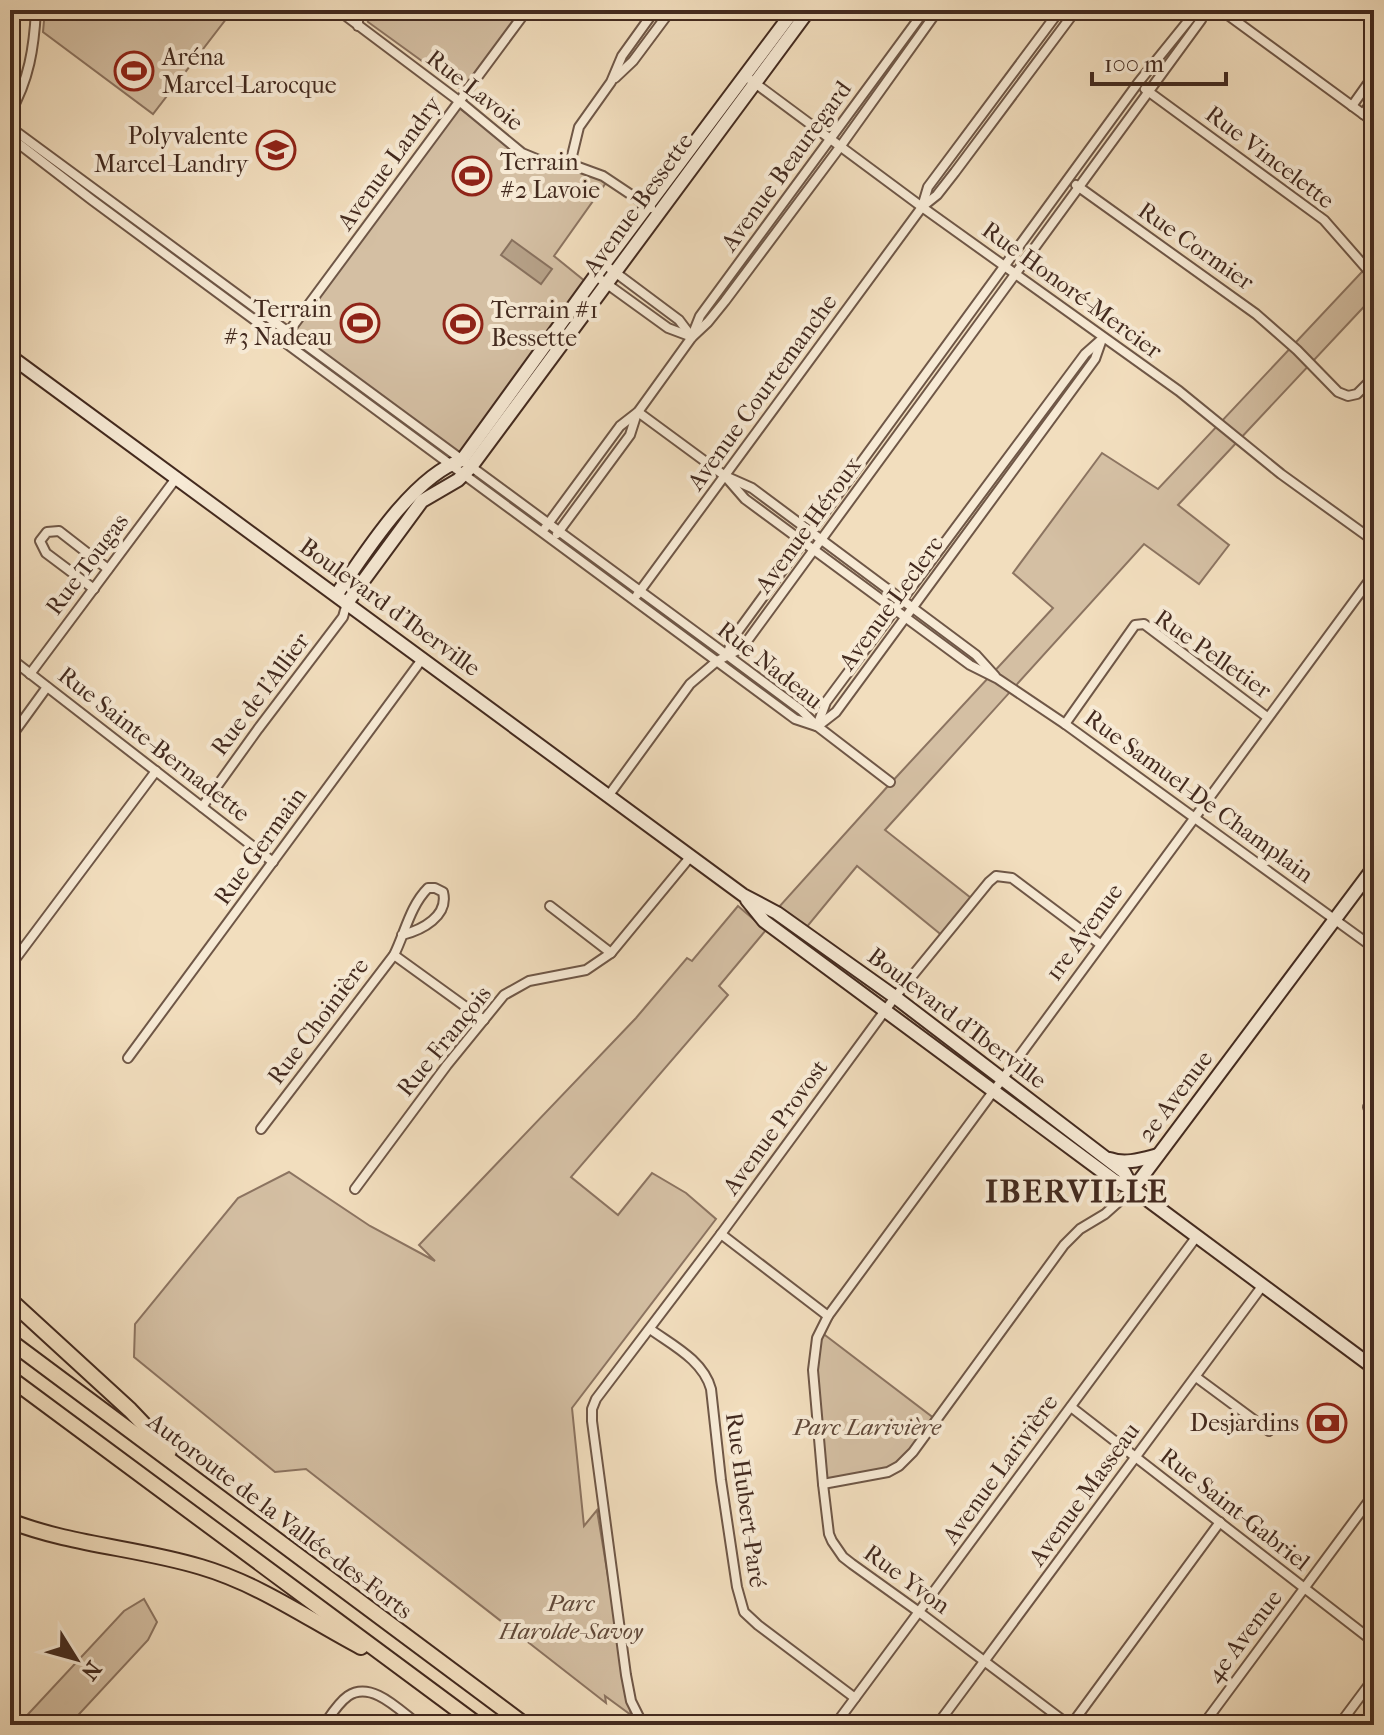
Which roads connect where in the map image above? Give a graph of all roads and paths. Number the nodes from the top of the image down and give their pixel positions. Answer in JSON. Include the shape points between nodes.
{"nodes":[{"id":1,"x":36,"y":10,"type":"edge"},
{"id":2,"x":338,"y":10,"type":"edge"},
{"id":3,"x":358,"y":10,"type":"edge"},
{"id":4,"x":527,"y":10,"type":"edge"},
{"id":5,"x":655,"y":10,"type":"edge"},
{"id":6,"x":671,"y":10,"type":"edge"},
{"id":7,"x":794,"y":10,"type":"edge"},
{"id":8,"x":809,"y":10,"type":"edge"},
{"id":9,"x":925,"y":10,"type":"edge"},
{"id":10,"x":938,"y":10,"type":"edge"},
{"id":11,"x":1060,"y":10,"type":"edge"},
{"id":12,"x":1076,"y":10,"type":"edge"},
{"id":13,"x":1197,"y":10,"type":"edge"},
{"id":14,"x":1205,"y":10,"type":"edge"},
{"id":15,"x":1221,"y":10,"type":"edge"},
{"id":16,"x":917,"y":21,"type":"junction"},
{"id":17,"x":358,"y":26,"type":"junction"},
{"id":18,"x":925,"y":29,"type":"junction"},
{"id":19,"x":1012,"y":74,"type":"junction"},
{"id":20,"x":1374,"y":75,"type":"edge"},
{"id":21,"x":749,"y":79,"type":"junction"},
{"id":22,"x":611,"y":82,"type":"junction"},
{"id":23,"x":1022,"y":82,"type":"junction"},
{"id":24,"x":1138,"y":83,"type":"junction"},
{"id":25,"x":1148,"y":92,"type":"junction"},
{"id":26,"x":1374,"y":99,"type":"edge"},
{"id":27,"x":459,"y":101,"type":"junction"},
{"id":28,"x":1352,"y":106,"type":"junction"},
{"id":29,"x":10,"y":113,"type":"edge"},
{"id":30,"x":1363,"y":114,"type":"junction"},
{"id":31,"x":1374,"y":122,"type":"edge"},
{"id":32,"x":10,"y":130,"type":"edge"},
{"id":33,"x":1101,"y":134,"type":"junction"},
{"id":34,"x":10,"y":137,"type":"edge"},
{"id":35,"x":830,"y":139,"type":"junction"},
{"id":36,"x":1112,"y":141,"type":"junction"},
{"id":37,"x":840,"y":147,"type":"junction"},
{"id":38,"x":38,"y":153,"type":"junction"},
{"id":39,"x":570,"y":164,"type":"junction"},
{"id":40,"x":1069,"y":180,"type":"junction"},
{"id":41,"x":1078,"y":187,"type":"junction"},
{"id":42,"x":922,"y":207,"type":"junction"},
{"id":43,"x":653,"y":210,"type":"junction"},
{"id":44,"x":1005,"y":267,"type":"junction"},
{"id":45,"x":605,"y":274,"type":"junction"},
{"id":46,"x":1015,"y":274,"type":"junction"},
{"id":47,"x":1371,"y":275,"type":"edge"},
{"id":48,"x":286,"y":336,"type":"junction"},
{"id":49,"x":692,"y":337,"type":"junction"},
{"id":50,"x":1103,"y":338,"type":"junction"},
{"id":51,"x":10,"y":356,"type":"edge"},
{"id":52,"x":1374,"y":377,"type":"edge"},
{"id":53,"x":1054,"y":396,"type":"junction"},
{"id":54,"x":1063,"y":403,"type":"junction"},
{"id":55,"x":903,"y":404,"type":"junction"},
{"id":56,"x":638,"y":412,"type":"junction"},
{"id":57,"x":915,"y":412,"type":"junction"},
{"id":58,"x":462,"y":466,"type":"junction"},
{"id":59,"x":725,"y":476,"type":"junction"},
{"id":60,"x":177,"y":477,"type":"junction"},
{"id":61,"x":545,"y":528,"type":"junction"},
{"id":62,"x":811,"y":533,"type":"junction"},
{"id":63,"x":952,"y":533,"type":"junction"},
{"id":64,"x":556,"y":536,"type":"junction"},
{"id":65,"x":376,"y":538,"type":"junction"},
{"id":66,"x":822,"y":540,"type":"junction"},
{"id":67,"x":962,"y":541,"type":"junction"},
{"id":68,"x":1374,"y":541,"type":"edge"},
{"id":69,"x":803,"y":543,"type":"junction"},
{"id":70,"x":387,"y":547,"type":"junction"},
{"id":71,"x":814,"y":550,"type":"junction"},
{"id":72,"x":108,"y":569,"type":"junction"},
{"id":73,"x":1374,"y":574,"type":"edge"},
{"id":74,"x":94,"y":589,"type":"junction"},
{"id":75,"x":637,"y":595,"type":"junction"},
{"id":76,"x":342,"y":599,"type":"junction"},
{"id":77,"x":902,"y":600,"type":"junction"},
{"id":78,"x":912,"y":608,"type":"junction"},
{"id":79,"x":895,"y":610,"type":"junction"},
{"id":80,"x":905,"y":617,"type":"junction"},
{"id":81,"x":727,"y":655,"type":"junction"},
{"id":82,"x":10,"y":658,"type":"edge"},
{"id":83,"x":423,"y":658,"type":"junction"},
{"id":84,"x":717,"y":661,"type":"junction"},
{"id":85,"x":30,"y":674,"type":"junction"},
{"id":86,"x":998,"y":679,"type":"junction"},
{"id":87,"x":47,"y":687,"type":"junction"},
{"id":88,"x":1267,"y":717,"type":"junction"},
{"id":89,"x":1065,"y":724,"type":"junction"},
{"id":90,"x":817,"y":726,"type":"junction"},
{"id":91,"x":10,"y":738,"type":"edge"},
{"id":92,"x":156,"y":771,"type":"junction"},
{"id":93,"x":890,"y":782,"type":"dead end"},
{"id":94,"x":609,"y":795,"type":"junction"},
{"id":95,"x":202,"y":807,"type":"junction"},
{"id":96,"x":1193,"y":818,"type":"junction"},
{"id":97,"x":691,"y":856,"type":"junction"},
{"id":98,"x":273,"y":862,"type":"junction"},
{"id":99,"x":1374,"y":867,"type":"edge"},
{"id":100,"x":743,"y":895,"type":"junction"},
{"id":101,"x":550,"y":906,"type":"dead end"},
{"id":102,"x":1335,"y":919,"type":"junction"},
{"id":103,"x":402,"y":935,"type":"junction"},
{"id":104,"x":1100,"y":944,"type":"junction"},
{"id":105,"x":1374,"y":948,"type":"edge"},
{"id":106,"x":611,"y":953,"type":"junction"},
{"id":107,"x":394,"y":955,"type":"junction"},
{"id":108,"x":10,"y":966,"type":"edge"},
{"id":109,"x":895,"y":997,"type":"junction"},
{"id":110,"x":885,"y":1011,"type":"junction"},
{"id":111,"x":484,"y":1020,"type":"junction"},
{"id":112,"x":128,"y":1058,"type":"dead end"},
{"id":113,"x":1001,"y":1079,"type":"junction"},
{"id":114,"x":992,"y":1092,"type":"junction"},
{"id":115,"x":261,"y":1129,"type":"dead end"},
{"id":116,"x":1158,"y":1155,"type":"junction"},
{"id":117,"x":1102,"y":1156,"type":"junction"},
{"id":118,"x":355,"y":1189,"type":"dead end"},
{"id":119,"x":1133,"y":1189,"type":"junction"},
{"id":120,"x":721,"y":1234,"type":"junction"},
{"id":121,"x":1197,"y":1236,"type":"junction"},
{"id":122,"x":1263,"y":1285,"type":"junction"},
{"id":123,"x":10,"y":1300,"type":"edge"},
{"id":124,"x":828,"y":1316,"type":"junction"},
{"id":125,"x":650,"y":1329,"type":"junction"},
{"id":126,"x":10,"y":1341,"type":"edge"},
{"id":127,"x":1374,"y":1368,"type":"edge"},
{"id":128,"x":1196,"y":1377,"type":"junction"},
{"id":129,"x":10,"y":1378,"type":"edge"},
{"id":130,"x":1071,"y":1407,"type":"junction"},
{"id":131,"x":1269,"y":1431,"type":"dead end"},
{"id":132,"x":1136,"y":1457,"type":"junction"},
{"id":133,"x":196,"y":1481,"type":"junction"},
{"id":134,"x":823,"y":1484,"type":"junction"},
{"id":135,"x":1374,"y":1494,"type":"edge"},
{"id":136,"x":10,"y":1521,"type":"edge"},
{"id":137,"x":1220,"y":1522,"type":"junction"},
{"id":138,"x":1305,"y":1588,"type":"junction"},
{"id":139,"x":919,"y":1612,"type":"junction"},
{"id":140,"x":1374,"y":1642,"type":"edge"},
{"id":141,"x":985,"y":1662,"type":"junction"},
{"id":142,"x":403,"y":1669,"type":"junction"},
{"id":143,"x":1374,"y":1678,"type":"edge"},
{"id":144,"x":855,"y":1698,"type":"junction"},
{"id":145,"x":324,"y":1725,"type":"edge"},
{"id":146,"x":419,"y":1725,"type":"edge"},
{"id":147,"x":478,"y":1725,"type":"edge"},
{"id":148,"x":525,"y":1725,"type":"edge"},
{"id":149,"x":643,"y":1725,"type":"edge"},
{"id":150,"x":835,"y":1725,"type":"edge"},
{"id":151,"x":937,"y":1725,"type":"edge"},
{"id":152,"x":1070,"y":1725,"type":"edge"},
{"id":153,"x":1203,"y":1725,"type":"edge"},
{"id":154,"x":1339,"y":1725,"type":"edge"}],
"edges":[{"from":1,"to":29,"type":"street","via":[[32,57]]},
{"from":2,"to":17,"type":"street","name":"Rue Lavoie"},
{"from":3,"to":17,"type":"street"},
{"from":4,"to":27,"type":"street","name":"Avenue Landry"},
{"from":5,"to":22,"type":"street","via":[[622,56]]},
{"from":6,"to":22,"type":"street"},
{"from":7,"to":21,"type":"street","name":"Avenue Bessette"},
{"from":8,"to":21,"type":"street","name":"Avenue Bessette"},
{"from":9,"to":16,"type":"street","name":"Avenue Beauregard"},
{"from":10,"to":18,"type":"street","name":"Avenue Beauregard"},
{"from":11,"to":19,"type":"street","name":"Avenue Courtemanche"},
{"from":12,"to":23,"type":"street","name":"Avenue Courtemanche"},
{"from":13,"to":24,"type":"street","name":"Avenue Héroux"},
{"from":14,"to":25,"type":"street","name":"Avenue Héroux"},
{"from":15,"to":28,"type":"street"},
{"from":16,"to":18,"type":"street"},
{"from":16,"to":35,"type":"street","name":"Avenue Beauregard"},
{"from":17,"to":27,"type":"street","name":"Rue Lavoie"},
{"from":18,"to":37,"type":"street","name":"Avenue Beauregard"},
{"from":19,"to":23,"type":"street"},
{"from":19,"to":42,"type":"street","name":"Avenue Courtemanche","via":[[928,187]]},
{"from":20,"to":28,"type":"street"},
{"from":21,"to":35,"type":"street","name":"Rue Honoré-Mercier"},
{"from":21,"to":43,"type":"street","name":"Avenue Bessette"},
{"from":22,"to":39,"type":"street","via":[[579,127]]},
{"from":23,"to":42,"type":"street","name":"Avenue Courtemanche","via":[[937,195]]},
{"from":24,"to":25,"type":"street","name":"Rue Vincelette"},
{"from":24,"to":33,"type":"street","name":"Avenue Héroux"},
{"from":25,"to":36,"type":"street","name":"Avenue Héroux"},
{"from":25,"to":47,"type":"street","name":"Rue Vincelette","via":[[1324,220]]},
{"from":26,"to":30,"type":"street"},
{"from":27,"to":39,"type":"street","name":"Rue Lavoie","via":[[522,153]]},
{"from":27,"to":48,"type":"street","name":"Avenue Landry"},
{"from":28,"to":30,"type":"street"},
{"from":30,"to":31,"type":"street"},
{"from":32,"to":38,"type":"street","name":"Rue Nadeau"},
{"from":33,"to":36,"type":"street"},
{"from":33,"to":40,"type":"street","name":"Avenue Héroux"},
{"from":34,"to":38,"type":"street","name":"Rue Nadeau"},
{"from":35,"to":37,"type":"street","name":"Rue Honoré-Mercier"},
{"from":35,"to":49,"type":"street","name":"Avenue Beauregard","via":[[700,316]]},
{"from":36,"to":41,"type":"street","name":"Avenue Héroux"},
{"from":37,"to":42,"type":"street","name":"Rue Honoré-Mercier"},
{"from":37,"to":49,"type":"street","name":"Avenue Beauregard"},
{"from":38,"to":48,"type":"street","name":"Rue Nadeau"},
{"from":39,"to":43,"type":"street","name":"Rue Lavoie","via":[[603,176]]},
{"from":40,"to":41,"type":"street","name":"Rue Cormier"},
{"from":40,"to":44,"type":"street","name":"Avenue Héroux"},
{"from":41,"to":46,"type":"street","name":"Avenue Héroux"},
{"from":41,"to":52,"type":"street","name":"Rue Cormier","via":[[1256,314],[1338,392],[1357,394]]},
{"from":42,"to":44,"type":"street","name":"Rue Honoré-Mercier"},
{"from":42,"to":59,"type":"street","name":"Avenue Courtemanche"},
{"from":43,"to":45,"type":"street","name":"Avenue Bessette"},
{"from":44,"to":46,"type":"street","name":"Rue Honoré-Mercier"},
{"from":44,"to":55,"type":"street","name":"Avenue Héroux"},
{"from":45,"to":49,"type":"street","via":[[668,328]]},
{"from":45,"to":58,"type":"street","name":"Avenue Bessette"},
{"from":46,"to":50,"type":"street","name":"Rue Honoré-Mercier"},
{"from":46,"to":57,"type":"street","name":"Avenue Héroux"},
{"from":48,"to":58,"type":"street","name":"Rue Nadeau"},
{"from":49,"to":56,"type":"street","name":"Avenue Beauregard"},
{"from":50,"to":53,"type":"street","name":"Avenue Leclerc"},
{"from":50,"to":54,"type":"street","name":"Avenue Leclerc","via":[[1095,359]]},
{"from":50,"to":68,"type":"street","name":"Rue Honoré-Mercier"},
{"from":51,"to":60,"type":"street","name":"Boulevard d'Iberville"},
{"from":53,"to":54,"type":"street"},
{"from":53,"to":63,"type":"street","name":"Avenue Leclerc"},
{"from":54,"to":67,"type":"street","name":"Avenue Leclerc"},
{"from":55,"to":57,"type":"street"},
{"from":55,"to":62,"type":"street","name":"Avenue Héroux"},
{"from":56,"to":59,"type":"street","name":"Rue Samuel-De Champlain"},
{"from":56,"to":61,"type":"street","name":"Avenue Beauregard","via":[[620,426]]},
{"from":56,"to":64,"type":"street","name":"Avenue Beauregard","via":[[630,435]]},
{"from":57,"to":66,"type":"street","name":"Avenue Héroux"},
{"from":58,"to":61,"type":"street","name":"Rue Nadeau"},
{"from":58,"to":65,"type":"street","name":"Avenue Bessette","via":[[416,490]]},
{"from":58,"to":70,"type":"street","name":"Avenue Bessette","via":[[458,480],[422,501]]},
{"from":59,"to":62,"type":"street","name":"Rue Samuel-De Champlain","via":[[752,488]]},
{"from":59,"to":69,"type":"street","name":"Rue Samuel-De Champlain","via":[[745,499]]},
{"from":59,"to":75,"type":"street","name":"Avenue Courtemanche"},
{"from":60,"to":72,"type":"street","name":"Rue Tougas"},
{"from":60,"to":76,"type":"street","name":"Boulevard d'Iberville"},
{"from":61,"to":64,"type":"street","name":"Rue Nadeau"},
{"from":62,"to":66,"type":"street","name":"Rue Samuel-De Champlain"},
{"from":62,"to":69,"type":"street","name":"Avenue Héroux"},
{"from":63,"to":67,"type":"street","name":"Avenue Leclerc"},
{"from":63,"to":77,"type":"street","name":"Avenue Leclerc"},
{"from":64,"to":75,"type":"street","name":"Rue Nadeau"},
{"from":65,"to":70,"type":"street"},
{"from":65,"to":76,"type":"street","name":"Avenue Bessette"},
{"from":66,"to":71,"type":"street","name":"Avenue Héroux"},
{"from":66,"to":77,"type":"street","name":"Rue Samuel-De Champlain"},
{"from":67,"to":78,"type":"street","name":"Avenue Leclerc"},
{"from":69,"to":71,"type":"street","name":"Rue Samuel-De Champlain"},
{"from":69,"to":81,"type":"street","name":"Avenue Héroux","via":[[733,638]]},
{"from":70,"to":76,"type":"street","name":"Avenue Bessette"},
{"from":71,"to":79,"type":"street","name":"Rue Samuel-De Champlain"},
{"from":71,"to":81,"type":"street","name":"Avenue Héroux","via":[[742,648]]},
{"from":72,"to":74,"type":"street","name":"Rue Tougas"},
{"from":72,"to":74,"type":"street","via":[[59,531],[47,532],[40,541],[46,553]]},
{"from":73,"to":88,"type":"street","name":"1re Avenue"},
{"from":74,"to":85,"type":"street","name":"Rue Tougas"},
{"from":75,"to":81,"type":"street","name":"Rue Nadeau"},
{"from":75,"to":84,"type":"street","name":"Rue Nadeau"},
{"from":76,"to":83,"type":"street","name":"Boulevard d'Iberville"},
{"from":76,"to":95,"type":"street","name":"Rue de l'Allier","via":[[343,617]]},
{"from":77,"to":78,"type":"street","name":"Rue Samuel-De Champlain"},
{"from":77,"to":79,"type":"street","name":"Avenue Leclerc"},
{"from":78,"to":80,"type":"street","name":"Avenue Leclerc"},
{"from":78,"to":86,"type":"street","name":"Rue Samuel-De Champlain","via":[[976,655]]},
{"from":79,"to":80,"type":"street","name":"Rue Samuel-De Champlain"},
{"from":79,"to":90,"type":"street","name":"Avenue Leclerc","via":[[826,702]]},
{"from":80,"to":86,"type":"street","name":"Rue Samuel-De Champlain"},
{"from":80,"to":90,"type":"street","name":"Avenue Leclerc","via":[[836,712]]},
{"from":81,"to":84,"type":"street","name":"Avenue Héroux"},
{"from":81,"to":90,"type":"street","name":"Rue Nadeau"},
{"from":82,"to":85,"type":"street","name":"Rue Sainte-Bernadette"},
{"from":83,"to":94,"type":"street","name":"Boulevard d'Iberville"},
{"from":83,"to":98,"type":"street","name":"Rue Germain"},
{"from":84,"to":90,"type":"street","name":"Rue Nadeau","via":[[795,719]]},
{"from":84,"to":94,"type":"street","name":"Avenue Héroux","via":[[690,684]]},
{"from":85,"to":87,"type":"street","name":"Rue Sainte-Bernadette"},
{"from":86,"to":89,"type":"street","name":"Rue Samuel-De Champlain"},
{"from":87,"to":91,"type":"street"},
{"from":87,"to":92,"type":"street","name":"Rue Sainte-Bernadette"},
{"from":88,"to":89,"type":"street","name":"Rue Pelletier","via":[[1144,624],[1135,625]]},
{"from":88,"to":96,"type":"street","name":"1re Avenue"},
{"from":89,"to":96,"type":"street","name":"Rue Samuel-De Champlain"},
{"from":90,"to":93,"type":"street"},
{"from":92,"to":95,"type":"street","name":"Rue Sainte-Bernadette"},
{"from":92,"to":108,"type":"street"},
{"from":94,"to":97,"type":"street","name":"Boulevard d'Iberville"},
{"from":95,"to":98,"type":"street","name":"Rue Sainte-Bernadette"},
{"from":96,"to":102,"type":"street","name":"Rue Samuel-De Champlain"},
{"from":96,"to":104,"type":"street","name":"1re Avenue"},
{"from":97,"to":100,"type":"street","name":"Boulevard d'Iberville"},
{"from":97,"to":106,"type":"street","name":"Rue François"},
{"from":98,"to":112,"type":"street","name":"Rue Germain"},
{"from":99,"to":102,"type":"street","name":"2e Avenue"},
{"from":100,"to":109,"type":"street","name":"Boulevard d'Iberville"},
{"from":100,"to":110,"type":"street","name":"Boulevard d'Iberville","via":[[764,921]]},
{"from":101,"to":106,"type":"street"},
{"from":102,"to":105,"type":"street","name":"Rue Samuel-De Champlain"},
{"from":102,"to":116,"type":"street","name":"2e Avenue"},
{"from":103,"to":103,"type":"street","name":"Rue Choinière","via":[[416,932],[436,916],[444,907],[443,892],[428,888],[421,895]]},
{"from":103,"to":107,"type":"street","name":"Rue Choinière"},
{"from":104,"to":109,"type":"street","name":"Avenue Provost","via":[[1012,878],[996,876]]},
{"from":104,"to":113,"type":"street","name":"1re Avenue"},
{"from":106,"to":111,"type":"street","name":"Rue François","via":[[586,970],[529,981],[504,995]]},
{"from":107,"to":111,"type":"street"},
{"from":107,"to":115,"type":"street","name":"Rue Choinière"},
{"from":109,"to":110,"type":"street","name":"Avenue Provost"},
{"from":109,"to":113,"type":"street","name":"Boulevard d'Iberville"},
{"from":110,"to":114,"type":"street","name":"Boulevard d'Iberville"},
{"from":110,"to":120,"type":"street","name":"Avenue Provost"},
{"from":111,"to":118,"type":"street","name":"Rue François"},
{"from":113,"to":114,"type":"street","name":"1re Avenue"},
{"from":113,"to":117,"type":"street","name":"Boulevard d'Iberville"},
{"from":114,"to":119,"type":"street","name":"Boulevard d'Iberville"},
{"from":114,"to":124,"type":"street","name":"1re Avenue"},
{"from":116,"to":117,"type":"street","via":[[1117,1162]]},
{"from":116,"to":119,"type":"street","name":"2e Avenue"},
{"from":117,"to":119,"type":"street","name":"Boulevard d'Iberville","via":[[1124,1172]]},
{"from":119,"to":121,"type":"street","name":"Boulevard d'Iberville"},
{"from":119,"to":134,"type":"street","name":"2e Avenue","via":[[1064,1245],[903,1462],[888,1472]]},
{"from":120,"to":124,"type":"street"},
{"from":120,"to":125,"type":"street","name":"Avenue Provost"},
{"from":121,"to":122,"type":"street","name":"Boulevard d'Iberville"},
{"from":121,"to":130,"type":"street","name":"Avenue Larivière"},
{"from":122,"to":127,"type":"street","name":"Boulevard d'Iberville"},
{"from":122,"to":128,"type":"street","name":"Avenue Masseau"},
{"from":123,"to":133,"type":"highway","via":[[130,1410]]},
{"from":124,"to":134,"type":"street","name":"Rue Yvon","via":[[817,1338],[813,1370]]},
{"from":125,"to":144,"type":"street","name":"Rue Hubert-Paré","via":[[708,1378],[744,1612]]},
{"from":125,"to":149,"type":"street","name":"Avenue Provost","via":[[593,1406],[626,1675]]},
{"from":126,"to":133,"type":"highway","name":"Autoroute de la Vallée-des-Forts"},
{"from":128,"to":131,"type":"street"},
{"from":128,"to":132,"type":"street","name":"Avenue Masseau"},
{"from":129,"to":142,"type":"highway","name":"Autoroute de la Vallée-des-Forts"},
{"from":130,"to":132,"type":"street","name":"Rue Saint-Gabriel"},
{"from":130,"to":139,"type":"street","name":"Avenue Larivière"},
{"from":132,"to":137,"type":"street","name":"Rue Saint-Gabriel"},
{"from":132,"to":141,"type":"street","name":"Avenue Masseau"},
{"from":133,"to":148,"type":"highway","name":"Autoroute de la Vallée-des-Forts"},
{"from":134,"to":139,"type":"street","name":"Rue Yvon","via":[[829,1534],[837,1549]]},
{"from":135,"to":138,"type":"street","name":"4e Avenue"},
{"from":136,"to":142,"type":"highway","via":[[214,1571]]},
{"from":137,"to":138,"type":"street","name":"Rue Saint-Gabriel"},
{"from":137,"to":152,"type":"street"},
{"from":138,"to":140,"type":"street","name":"Rue Saint-Gabriel"},
{"from":138,"to":153,"type":"street","name":"4e Avenue"},
{"from":139,"to":141,"type":"street","name":"Rue Yvon"},
{"from":139,"to":144,"type":"street","name":"Avenue Larivière"},
{"from":141,"to":151,"type":"street","name":"Avenue Masseau"},
{"from":141,"to":152,"type":"street","name":"Rue Yvon"},
{"from":142,"to":147,"type":"highway","name":"Autoroute de la Vallée-des-Forts"},
{"from":143,"to":154,"type":"street"},
{"from":144,"to":150,"type":"street","name":"Avenue Larivière"},
{"from":145,"to":146,"type":"street","via":[[344,1699],[360,1691],[377,1695]]}]}
